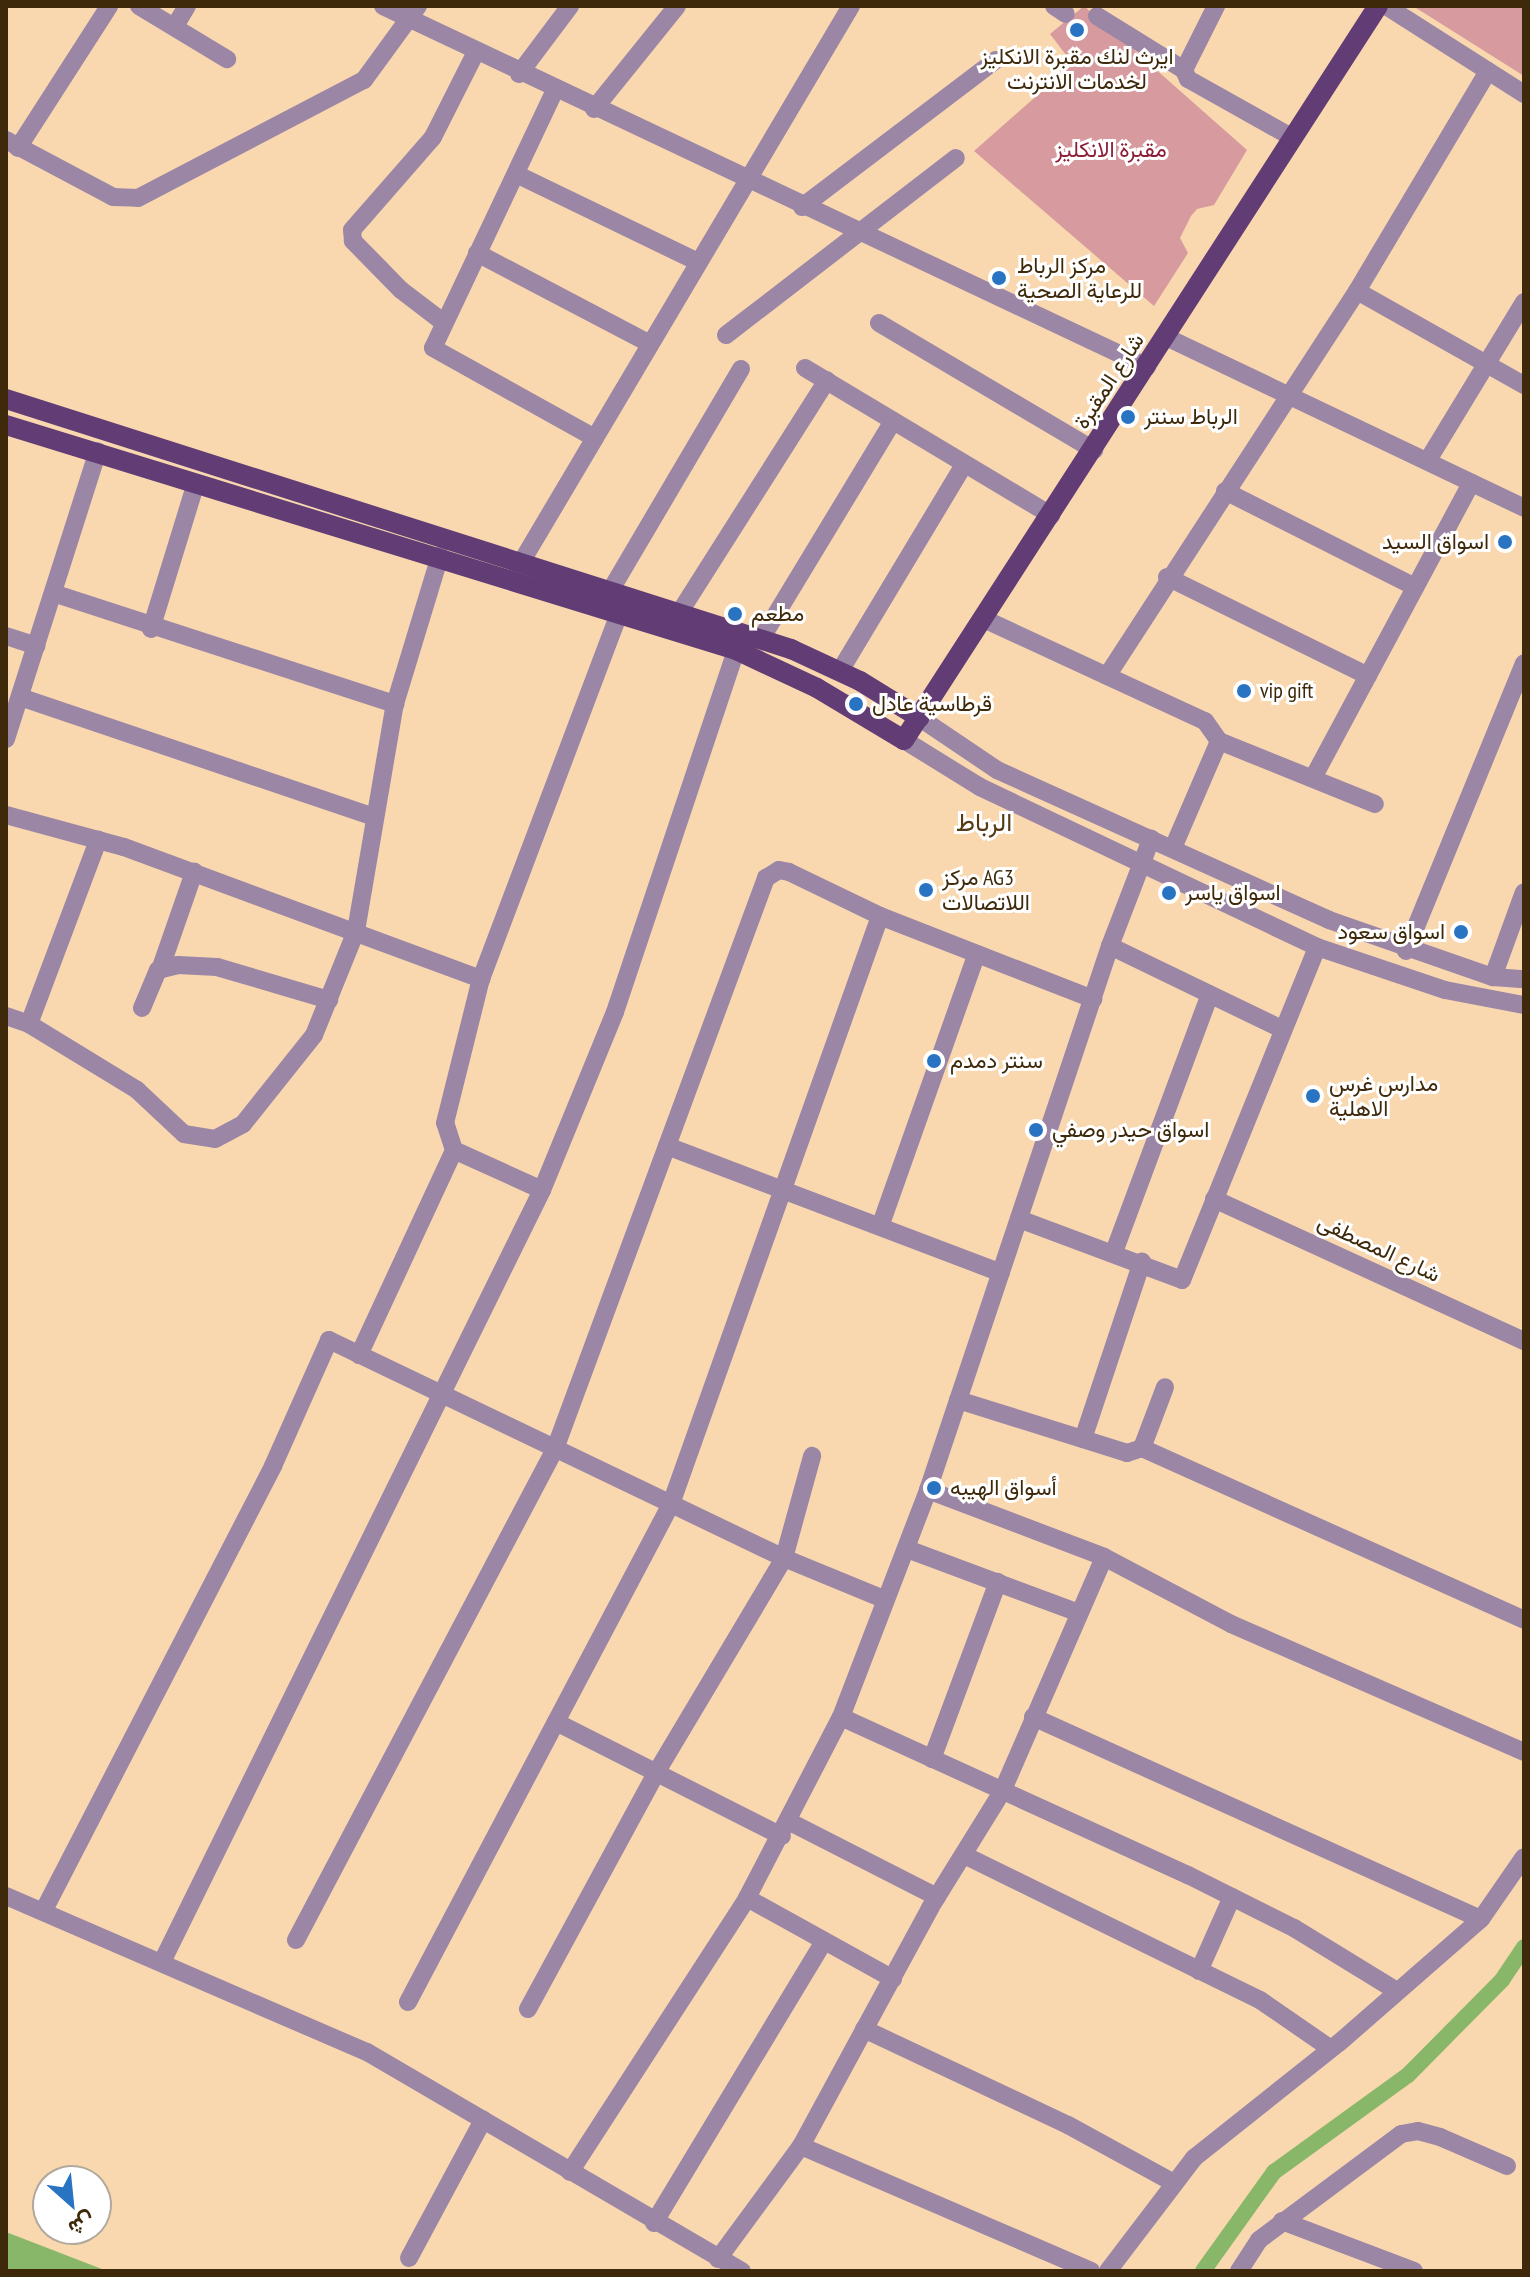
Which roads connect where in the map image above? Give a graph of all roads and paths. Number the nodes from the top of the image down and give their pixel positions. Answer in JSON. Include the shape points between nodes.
{"nodes":[{"id":1,"x":109,"y":6,"type":"edge"},
{"id":2,"x":139,"y":6,"type":"edge"},
{"id":3,"x":187,"y":6,"type":"edge"},
{"id":4,"x":383,"y":6,"type":"edge"},
{"id":5,"x":570,"y":6,"type":"edge"},
{"id":6,"x":677,"y":6,"type":"edge"},
{"id":7,"x":851,"y":6,"type":"edge"},
{"id":8,"x":1216,"y":6,"type":"edge"},
{"id":9,"x":1378,"y":6,"type":"edge"},
{"id":10,"x":1386,"y":6,"type":"edge"},
{"id":11,"x":414,"y":12,"type":"edge"},
{"id":12,"x":1097,"y":16,"type":"dead end"},
{"id":13,"x":175,"y":26,"type":"junction"},
{"id":14,"x":476,"y":52,"type":"junction"},
{"id":15,"x":227,"y":59,"type":"dead end"},
{"id":16,"x":996,"y":60,"type":"dead end"},
{"id":17,"x":1184,"y":70,"type":"junction"},
{"id":18,"x":1488,"y":71,"type":"junction"},
{"id":19,"x":519,"y":74,"type":"junction"},
{"id":20,"x":555,"y":90,"type":"junction"},
{"id":21,"x":1524,"y":94,"type":"edge"},
{"id":22,"x":594,"y":109,"type":"junction"},
{"id":23,"x":1293,"y":138,"type":"junction"},
{"id":24,"x":12,"y":144,"type":"edge"},
{"id":25,"x":956,"y":158,"type":"dead end"},
{"id":26,"x":516,"y":174,"type":"junction"},
{"id":27,"x":746,"y":181,"type":"junction"},
{"id":28,"x":802,"y":207,"type":"junction"},
{"id":29,"x":857,"y":232,"type":"junction"},
{"id":30,"x":477,"y":253,"type":"junction"},
{"id":31,"x":698,"y":262,"type":"junction"},
{"id":32,"x":1357,"y":291,"type":"junction"},
{"id":33,"x":1524,"y":302,"type":"edge"},
{"id":34,"x":443,"y":322,"type":"junction"},
{"id":35,"x":879,"y":323,"type":"dead end"},
{"id":36,"x":726,"y":335,"type":"dead end"},
{"id":37,"x":1166,"y":337,"type":"junction"},
{"id":38,"x":650,"y":344,"type":"junction"},
{"id":39,"x":1484,"y":366,"type":"junction"},
{"id":40,"x":1147,"y":367,"type":"junction"},
{"id":41,"x":805,"y":368,"type":"dead end"},
{"id":42,"x":741,"y":369,"type":"dead end"},
{"id":43,"x":827,"y":380,"type":"junction"},
{"id":44,"x":1524,"y":385,"type":"edge"},
{"id":45,"x":1290,"y":392,"type":"junction"},
{"id":46,"x":6,"y":399,"type":"edge"},
{"id":47,"x":893,"y":421,"type":"junction"},
{"id":48,"x":6,"y":425,"type":"edge"},
{"id":49,"x":595,"y":438,"type":"junction"},
{"id":50,"x":1094,"y":450,"type":"junction"},
{"id":51,"x":98,"y":451,"type":"junction"},
{"id":52,"x":1428,"y":460,"type":"junction"},
{"id":53,"x":963,"y":466,"type":"junction"},
{"id":54,"x":196,"y":483,"type":"junction"},
{"id":55,"x":1471,"y":483,"type":"junction"},
{"id":56,"x":1225,"y":491,"type":"junction"},
{"id":57,"x":316,"y":508,"type":"junction"},
{"id":58,"x":1524,"y":508,"type":"edge"},
{"id":59,"x":1051,"y":515,"type":"junction"},
{"id":60,"x":440,"y":556,"type":"junction"},
{"id":61,"x":522,"y":561,"type":"junction"},
{"id":62,"x":1167,"y":577,"type":"junction"},
{"id":63,"x":1415,"y":587,"type":"junction"},
{"id":64,"x":53,"y":593,"type":"junction"},
{"id":65,"x":609,"y":593,"type":"junction"},
{"id":66,"x":619,"y":614,"type":"junction"},
{"id":67,"x":678,"y":615,"type":"junction"},
{"id":68,"x":986,"y":620,"type":"junction"},
{"id":69,"x":151,"y":629,"type":"junction"},
{"id":70,"x":6,"y":636,"type":"edge"},
{"id":71,"x":761,"y":639,"type":"junction"},
{"id":72,"x":36,"y":646,"type":"junction"},
{"id":73,"x":736,"y":650,"type":"junction"},
{"id":74,"x":1524,"y":663,"type":"edge"},
{"id":75,"x":840,"y":671,"type":"junction"},
{"id":76,"x":1107,"y":676,"type":"junction"},
{"id":77,"x":1368,"y":676,"type":"junction"},
{"id":78,"x":20,"y":697,"type":"junction"},
{"id":79,"x":395,"y":704,"type":"junction"},
{"id":80,"x":920,"y":718,"type":"junction"},
{"id":81,"x":6,"y":739,"type":"edge"},
{"id":82,"x":904,"y":740,"type":"junction"},
{"id":83,"x":1219,"y":741,"type":"junction"},
{"id":84,"x":1313,"y":778,"type":"junction"},
{"id":85,"x":1375,"y":804,"type":"dead end"},
{"id":86,"x":6,"y":815,"type":"edge"},
{"id":87,"x":374,"y":817,"type":"junction"},
{"id":88,"x":1151,"y":839,"type":"junction"},
{"id":89,"x":98,"y":840,"type":"junction"},
{"id":90,"x":1173,"y":848,"type":"junction"},
{"id":91,"x":1140,"y":864,"type":"junction"},
{"id":92,"x":194,"y":872,"type":"junction"},
{"id":93,"x":1524,"y":892,"type":"edge"},
{"id":94,"x":880,"y":916,"type":"junction"},
{"id":95,"x":356,"y":931,"type":"junction"},
{"id":96,"x":1110,"y":946,"type":"junction"},
{"id":97,"x":1317,"y":947,"type":"junction"},
{"id":98,"x":1406,"y":951,"type":"junction"},
{"id":99,"x":976,"y":956,"type":"junction"},
{"id":100,"x":161,"y":967,"type":"junction"},
{"id":101,"x":1493,"y":977,"type":"junction"},
{"id":102,"x":481,"y":979,"type":"junction"},
{"id":103,"x":1524,"y":979,"type":"edge"},
{"id":104,"x":1209,"y":997,"type":"junction"},
{"id":105,"x":1093,"y":999,"type":"junction"},
{"id":106,"x":329,"y":1000,"type":"junction"},
{"id":107,"x":1524,"y":1005,"type":"edge"},
{"id":108,"x":142,"y":1008,"type":"dead end"},
{"id":109,"x":6,"y":1016,"type":"edge"},
{"id":110,"x":29,"y":1024,"type":"junction"},
{"id":111,"x":1282,"y":1029,"type":"junction"},
{"id":112,"x":667,"y":1146,"type":"junction"},
{"id":113,"x":454,"y":1150,"type":"junction"},
{"id":114,"x":785,"y":1189,"type":"junction"},
{"id":115,"x":542,"y":1190,"type":"junction"},
{"id":116,"x":1214,"y":1199,"type":"junction"},
{"id":117,"x":1019,"y":1219,"type":"junction"},
{"id":118,"x":881,"y":1224,"type":"junction"},
{"id":119,"x":1114,"y":1252,"type":"junction"},
{"id":120,"x":1142,"y":1262,"type":"junction"},
{"id":121,"x":1001,"y":1273,"type":"junction"},
{"id":122,"x":1524,"y":1341,"type":"edge"},
{"id":123,"x":359,"y":1355,"type":"junction"},
{"id":124,"x":1165,"y":1387,"type":"dead end"},
{"id":125,"x":444,"y":1396,"type":"junction"},
{"id":126,"x":958,"y":1400,"type":"junction"},
{"id":127,"x":1083,"y":1439,"type":"junction"},
{"id":128,"x":1142,"y":1448,"type":"junction"},
{"id":129,"x":555,"y":1449,"type":"junction"},
{"id":130,"x":812,"y":1456,"type":"dead end"},
{"id":131,"x":928,"y":1490,"type":"junction"},
{"id":132,"x":671,"y":1504,"type":"junction"},
{"id":133,"x":907,"y":1549,"type":"junction"},
{"id":134,"x":1104,"y":1557,"type":"junction"},
{"id":135,"x":784,"y":1558,"type":"junction"},
{"id":136,"x":998,"y":1582,"type":"junction"},
{"id":137,"x":886,"y":1600,"type":"junction"},
{"id":138,"x":1079,"y":1613,"type":"junction"},
{"id":139,"x":1524,"y":1620,"type":"edge"},
{"id":140,"x":841,"y":1717,"type":"junction"},
{"id":141,"x":1033,"y":1717,"type":"junction"},
{"id":142,"x":556,"y":1722,"type":"junction"},
{"id":143,"x":1524,"y":1752,"type":"edge"},
{"id":144,"x":932,"y":1759,"type":"junction"},
{"id":145,"x":656,"y":1773,"type":"junction"},
{"id":146,"x":1002,"y":1792,"type":"junction"},
{"id":147,"x":786,"y":1829,"type":"junction"},
{"id":148,"x":966,"y":1856,"type":"junction"},
{"id":149,"x":1524,"y":1860,"type":"edge"},
{"id":150,"x":937,"y":1897,"type":"junction"},
{"id":151,"x":1232,"y":1897,"type":"junction"},
{"id":152,"x":747,"y":1898,"type":"junction"},
{"id":153,"x":8,"y":1901,"type":"edge"},
{"id":154,"x":44,"y":1910,"type":"junction"},
{"id":155,"x":1481,"y":1919,"type":"junction"},
{"id":156,"x":296,"y":1940,"type":"dead end"},
{"id":157,"x":824,"y":1941,"type":"junction"},
{"id":158,"x":162,"y":1962,"type":"junction"},
{"id":159,"x":1199,"y":1971,"type":"junction"},
{"id":160,"x":893,"y":1979,"type":"junction"},
{"id":161,"x":1397,"y":1991,"type":"junction"},
{"id":162,"x":408,"y":2002,"type":"dead end"},
{"id":163,"x":528,"y":2009,"type":"dead end"},
{"id":164,"x":864,"y":2029,"type":"junction"},
{"id":165,"x":1331,"y":2049,"type":"junction"},
{"id":166,"x":483,"y":2120,"type":"junction"},
{"id":167,"x":801,"y":2146,"type":"junction"},
{"id":168,"x":1507,"y":2166,"type":"dead end"},
{"id":169,"x":570,"y":2172,"type":"junction"},
{"id":170,"x":1172,"y":2182,"type":"junction"},
{"id":171,"x":1282,"y":2221,"type":"junction"},
{"id":172,"x":654,"y":2223,"type":"junction"},
{"id":173,"x":409,"y":2258,"type":"dead end"},
{"id":174,"x":718,"y":2259,"type":"junction"},
{"id":175,"x":742,"y":2271,"type":"edge"},
{"id":176,"x":1091,"y":2271,"type":"edge"},
{"id":177,"x":1108,"y":2271,"type":"edge"},
{"id":178,"x":1239,"y":2271,"type":"edge"},
{"id":179,"x":1414,"y":2271,"type":"edge"}],
"edges":[{"from":1,"to":24,"type":"street"},
{"from":2,"to":13,"type":"street"},
{"from":3,"to":13,"type":"street"},
{"from":4,"to":11,"type":"street"},
{"from":5,"to":19,"type":"street"},
{"from":6,"to":22,"type":"street"},
{"from":7,"to":27,"type":"street"},
{"from":8,"to":17,"type":"street"},
{"from":9,"to":23,"type":"main road","name":"شارع المقبرة"},
{"from":10,"to":18,"type":"street"},
{"from":11,"to":14,"type":"street"},
{"from":11,"to":24,"type":"street","via":[[354,86],[138,198],[113,197]]},
{"from":12,"to":17,"type":"street"},
{"from":13,"to":15,"type":"street"},
{"from":14,"to":19,"type":"street"},
{"from":14,"to":34,"type":"street","via":[[433,137],[352,230],[353,241],[401,290]]},
{"from":16,"to":28,"type":"street"},
{"from":17,"to":23,"type":"street","via":[[1188,79]]},
{"from":18,"to":21,"type":"street"},
{"from":18,"to":32,"type":"street"},
{"from":19,"to":20,"type":"street"},
{"from":20,"to":22,"type":"street"},
{"from":20,"to":26,"type":"street"},
{"from":22,"to":27,"type":"street"},
{"from":23,"to":37,"type":"main road","name":"شارع المقبرة"},
{"from":25,"to":29,"type":"street"},
{"from":26,"to":30,"type":"street"},
{"from":26,"to":31,"type":"street"},
{"from":27,"to":28,"type":"street"},
{"from":27,"to":31,"type":"street"},
{"from":28,"to":29,"type":"street"},
{"from":29,"to":36,"type":"street"},
{"from":29,"to":40,"type":"street"},
{"from":30,"to":34,"type":"street"},
{"from":30,"to":38,"type":"street"},
{"from":31,"to":38,"type":"street"},
{"from":32,"to":39,"type":"street"},
{"from":32,"to":45,"type":"street"},
{"from":33,"to":39,"type":"street"},
{"from":34,"to":49,"type":"street","via":[[433,348],[440,355]]},
{"from":35,"to":50,"type":"street"},
{"from":37,"to":40,"type":"main road","name":"شارع المقبرة"},
{"from":37,"to":45,"type":"street"},
{"from":38,"to":49,"type":"street"},
{"from":39,"to":44,"type":"street"},
{"from":39,"to":52,"type":"street"},
{"from":40,"to":50,"type":"main road","name":"شارع المقبرة"},
{"from":41,"to":43,"type":"street"},
{"from":42,"to":65,"type":"street"},
{"from":43,"to":47,"type":"street"},
{"from":43,"to":67,"type":"street"},
{"from":45,"to":52,"type":"street"},
{"from":45,"to":56,"type":"street"},
{"from":46,"to":57,"type":"main road"},
{"from":47,"to":53,"type":"street"},
{"from":47,"to":71,"type":"street"},
{"from":48,"to":51,"type":"main road"},
{"from":49,"to":61,"type":"street"},
{"from":50,"to":59,"type":"main road","name":"شارع المقبرة"},
{"from":51,"to":54,"type":"main road"},
{"from":51,"to":64,"type":"street"},
{"from":52,"to":55,"type":"street"},
{"from":53,"to":59,"type":"street"},
{"from":53,"to":75,"type":"street"},
{"from":54,"to":57,"type":"main road"},
{"from":54,"to":69,"type":"street"},
{"from":55,"to":58,"type":"street"},
{"from":55,"to":63,"type":"street"},
{"from":56,"to":62,"type":"street"},
{"from":56,"to":63,"type":"street"},
{"from":57,"to":60,"type":"main road"},
{"from":57,"to":61,"type":"main road"},
{"from":59,"to":68,"type":"main road","name":"شارع المقبرة"},
{"from":60,"to":66,"type":"main road"},
{"from":60,"to":79,"type":"street"},
{"from":61,"to":65,"type":"main road"},
{"from":62,"to":76,"type":"street"},
{"from":62,"to":77,"type":"street"},
{"from":63,"to":77,"type":"street"},
{"from":64,"to":69,"type":"street"},
{"from":64,"to":72,"type":"street"},
{"from":65,"to":67,"type":"main road"},
{"from":66,"to":73,"type":"main road"},
{"from":66,"to":102,"type":"street"},
{"from":67,"to":71,"type":"main road"},
{"from":68,"to":76,"type":"street"},
{"from":68,"to":80,"type":"main road","name":"شارع المقبرة"},
{"from":69,"to":79,"type":"street"},
{"from":70,"to":72,"type":"street"},
{"from":71,"to":75,"type":"main road"},
{"from":72,"to":78,"type":"street"},
{"from":73,"to":82,"type":"main road","via":[[817,688]]},
{"from":73,"to":115,"type":"street","via":[[625,985]]},
{"from":74,"to":98,"type":"street"},
{"from":75,"to":80,"type":"main road"},
{"from":76,"to":83,"type":"street","via":[[1205,721]]},
{"from":77,"to":84,"type":"street"},
{"from":78,"to":81,"type":"street"},
{"from":78,"to":87,"type":"street"},
{"from":79,"to":87,"type":"street"},
{"from":80,"to":82,"type":"main road","name":"شارع المقبرة"},
{"from":80,"to":88,"type":"street","via":[[997,770]]},
{"from":82,"to":91,"type":"street","via":[[980,787]]},
{"from":83,"to":84,"type":"street"},
{"from":83,"to":90,"type":"street"},
{"from":84,"to":85,"type":"street"},
{"from":86,"to":89,"type":"street"},
{"from":87,"to":95,"type":"street"},
{"from":88,"to":90,"type":"street"},
{"from":88,"to":91,"type":"street"},
{"from":89,"to":92,"type":"street"},
{"from":89,"to":110,"type":"street"},
{"from":90,"to":98,"type":"street"},
{"from":91,"to":96,"type":"street"},
{"from":91,"to":97,"type":"street"},
{"from":92,"to":95,"type":"street"},
{"from":92,"to":100,"type":"street"},
{"from":93,"to":101,"type":"street"},
{"from":94,"to":99,"type":"street"},
{"from":94,"to":112,"type":"street","via":[[784,870],[766,878]]},
{"from":94,"to":114,"type":"street"},
{"from":95,"to":102,"type":"street"},
{"from":95,"to":106,"type":"street"},
{"from":96,"to":104,"type":"street"},
{"from":96,"to":105,"type":"street"},
{"from":97,"to":107,"type":"street","via":[[1445,990]]},
{"from":97,"to":111,"type":"street"},
{"from":98,"to":101,"type":"street"},
{"from":99,"to":105,"type":"street"},
{"from":99,"to":118,"type":"street"},
{"from":100,"to":106,"type":"street","via":[[217,967]]},
{"from":100,"to":108,"type":"street"},
{"from":101,"to":103,"type":"street"},
{"from":102,"to":113,"type":"street","via":[[445,1123]]},
{"from":104,"to":111,"type":"street"},
{"from":104,"to":119,"type":"street"},
{"from":105,"to":117,"type":"street"},
{"from":106,"to":110,"type":"street","via":[[314,1035],[278,1084],[243,1124],[215,1139],[184,1134],[137,1090]]},
{"from":109,"to":110,"type":"street"},
{"from":111,"to":116,"type":"street"},
{"from":112,"to":114,"type":"street"},
{"from":112,"to":129,"type":"street"},
{"from":113,"to":115,"type":"street"},
{"from":113,"to":123,"type":"street"},
{"from":114,"to":118,"type":"street"},
{"from":114,"to":132,"type":"street"},
{"from":115,"to":125,"type":"street"},
{"from":116,"to":120,"type":"street","via":[[1182,1280]]},
{"from":116,"to":122,"type":"street","name":"شارع المصطفى"},
{"from":117,"to":119,"type":"street"},
{"from":117,"to":121,"type":"street"},
{"from":118,"to":121,"type":"street"},
{"from":119,"to":120,"type":"street"},
{"from":120,"to":127,"type":"street"},
{"from":121,"to":126,"type":"street"},
{"from":123,"to":125,"type":"street"},
{"from":123,"to":154,"type":"street","via":[[329,1340],[273,1466]]},
{"from":124,"to":128,"type":"street"},
{"from":125,"to":129,"type":"street"},
{"from":125,"to":158,"type":"street"},
{"from":126,"to":127,"type":"street"},
{"from":126,"to":131,"type":"street"},
{"from":127,"to":128,"type":"street","via":[[1127,1453]]},
{"from":128,"to":139,"type":"street"},
{"from":129,"to":132,"type":"street"},
{"from":129,"to":156,"type":"street"},
{"from":130,"to":135,"type":"street"},
{"from":131,"to":133,"type":"street"},
{"from":131,"to":134,"type":"street"},
{"from":132,"to":135,"type":"street"},
{"from":132,"to":142,"type":"street"},
{"from":133,"to":136,"type":"street"},
{"from":133,"to":137,"type":"street"},
{"from":134,"to":138,"type":"street"},
{"from":134,"to":143,"type":"street","via":[[1231,1624]]},
{"from":135,"to":137,"type":"street"},
{"from":135,"to":145,"type":"street"},
{"from":136,"to":138,"type":"street"},
{"from":136,"to":144,"type":"street"},
{"from":137,"to":140,"type":"street"},
{"from":138,"to":141,"type":"street"},
{"from":140,"to":144,"type":"street"},
{"from":140,"to":147,"type":"street"},
{"from":141,"to":146,"type":"street"},
{"from":141,"to":155,"type":"street"},
{"from":142,"to":145,"type":"street"},
{"from":142,"to":162,"type":"street"},
{"from":144,"to":146,"type":"street"},
{"from":145,"to":147,"type":"street"},
{"from":145,"to":163,"type":"street"},
{"from":146,"to":148,"type":"street"},
{"from":146,"to":151,"type":"street"},
{"from":147,"to":150,"type":"street"},
{"from":147,"to":152,"type":"street"},
{"from":148,"to":150,"type":"street"},
{"from":148,"to":159,"type":"street"},
{"from":149,"to":155,"type":"street"},
{"from":150,"to":160,"type":"street"},
{"from":151,"to":159,"type":"street"},
{"from":151,"to":161,"type":"street","via":[[1372,1971]]},
{"from":152,"to":157,"type":"street"},
{"from":152,"to":169,"type":"street"},
{"from":153,"to":154,"type":"street"},
{"from":154,"to":158,"type":"street"},
{"from":155,"to":161,"type":"street"},
{"from":157,"to":160,"type":"street"},
{"from":157,"to":172,"type":"street"},
{"from":158,"to":166,"type":"street","via":[[367,2052]]},
{"from":159,"to":165,"type":"street","via":[[1260,2000]]},
{"from":160,"to":164,"type":"street"},
{"from":161,"to":165,"type":"street"},
{"from":164,"to":167,"type":"street"},
{"from":164,"to":170,"type":"street","via":[[1068,2125]]},
{"from":165,"to":170,"type":"street","via":[[1205,2149]]},
{"from":166,"to":169,"type":"street"},
{"from":166,"to":173,"type":"street"},
{"from":167,"to":174,"type":"street"},
{"from":167,"to":176,"type":"street"},
{"from":168,"to":171,"type":"street","via":[[1440,2137],[1418,2131],[1401,2134]]},
{"from":169,"to":172,"type":"street"},
{"from":170,"to":177,"type":"street"},
{"from":171,"to":178,"type":"street","via":[[1259,2240]]},
{"from":171,"to":179,"type":"street"},
{"from":172,"to":174,"type":"street"},
{"from":174,"to":175,"type":"street"}]}
